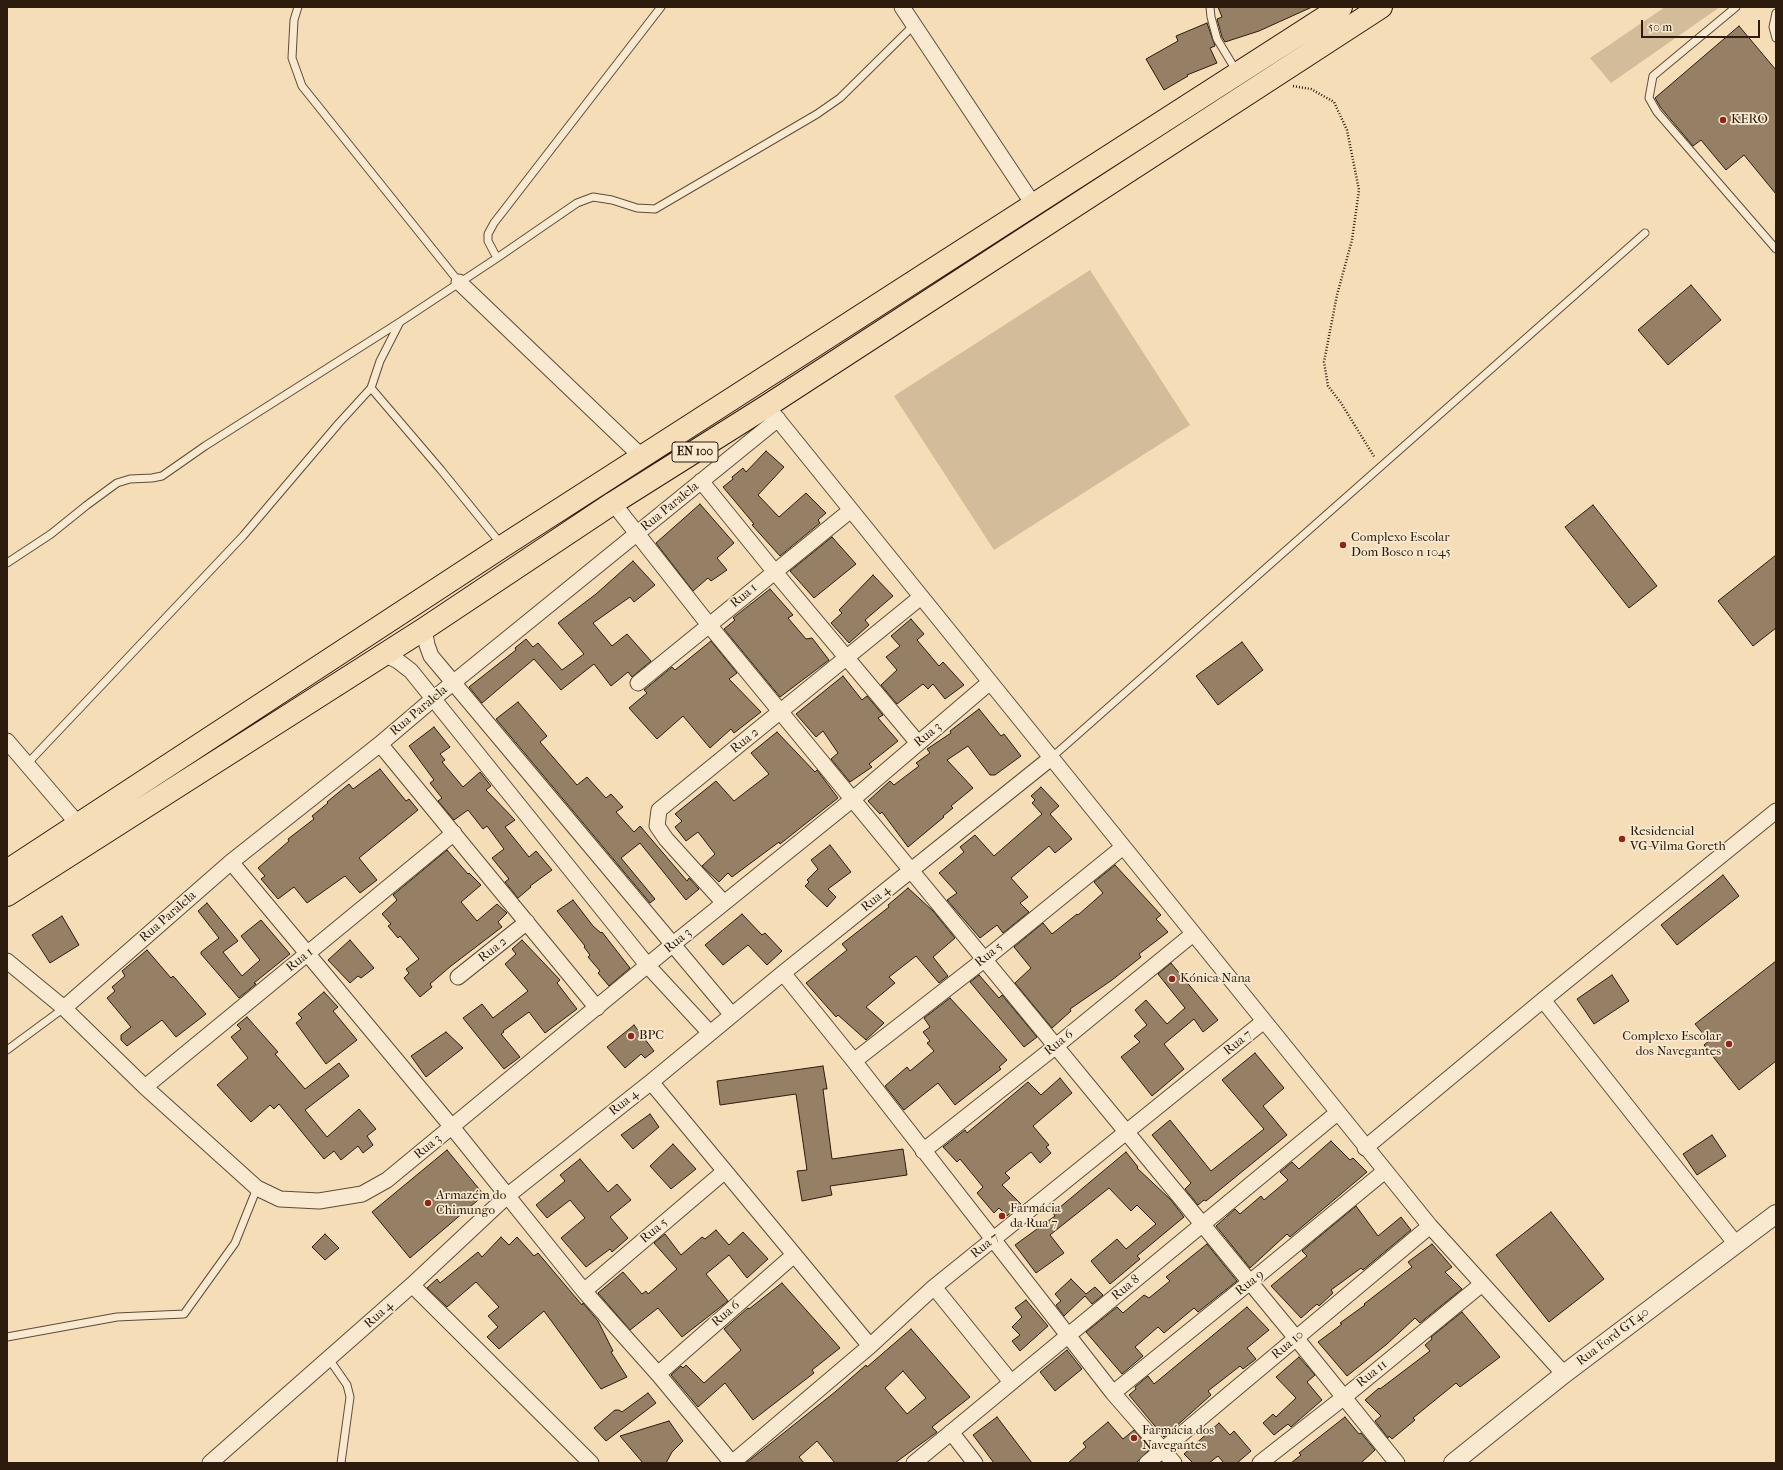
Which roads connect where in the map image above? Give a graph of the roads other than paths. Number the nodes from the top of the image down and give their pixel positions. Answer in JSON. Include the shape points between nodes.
{"nodes":[{"id":1,"x":298,"y":7,"type":"edge"},
{"id":2,"x":661,"y":7,"type":"edge"},
{"id":3,"x":902,"y":7,"type":"edge"},
{"id":4,"x":1210,"y":7,"type":"edge"},
{"id":5,"x":1340,"y":7,"type":"edge"},
{"id":6,"x":1381,"y":7,"type":"edge"},
{"id":7,"x":1736,"y":7,"type":"edge"},
{"id":8,"x":1776,"y":13,"type":"edge"},
{"id":9,"x":914,"y":25,"type":"junction"},
{"id":10,"x":1775,"y":34,"type":"edge"},
{"id":11,"x":1238,"y":74,"type":"junction"},
{"id":12,"x":1033,"y":204,"type":"junction"},
{"id":13,"x":1645,"y":233,"type":"dead end"},
{"id":14,"x":1776,"y":249,"type":"edge"},
{"id":15,"x":497,"y":258,"type":"junction"},
{"id":16,"x":460,"y":282,"type":"junction"},
{"id":17,"x":400,"y":322,"type":"junction"},
{"id":18,"x":371,"y":388,"type":"junction"},
{"id":19,"x":772,"y":413,"type":"junction"},
{"id":20,"x":642,"y":457,"type":"junction"},
{"id":21,"x":701,"y":481,"type":"junction"},
{"id":22,"x":613,"y":503,"type":"junction"},
{"id":23,"x":851,"y":510,"type":"junction"},
{"id":24,"x":636,"y":534,"type":"junction"},
{"id":25,"x":503,"y":546,"type":"junction"},
{"id":26,"x":7,"y":564,"type":"edge"},
{"id":27,"x":774,"y":571,"type":"junction"},
{"id":28,"x":921,"y":597,"type":"junction"},
{"id":29,"x":710,"y":625,"type":"junction"},
{"id":30,"x":424,"y":629,"type":"junction"},
{"id":31,"x":384,"y":654,"type":"junction"},
{"id":32,"x":846,"y":658,"type":"junction"},
{"id":33,"x":454,"y":682,"type":"junction"},
{"id":34,"x":990,"y":682,"type":"junction"},
{"id":35,"x":638,"y":683,"type":"dead end"},
{"id":36,"x":433,"y":698,"type":"junction"},
{"id":37,"x":781,"y":712,"type":"junction"},
{"id":38,"x":7,"y":741,"type":"edge"},
{"id":39,"x":918,"y":743,"type":"junction"},
{"id":40,"x":380,"y":744,"type":"junction"},
{"id":41,"x":1051,"y":758,"type":"junction"},
{"id":42,"x":27,"y":764,"type":"junction"},
{"id":43,"x":853,"y":799,"type":"junction"},
{"id":44,"x":1776,"y":811,"type":"edge"},
{"id":45,"x":78,"y":824,"type":"junction"},
{"id":46,"x":454,"y":833,"type":"junction"},
{"id":47,"x":1123,"y":847,"type":"junction"},
{"id":48,"x":231,"y":862,"type":"junction"},
{"id":49,"x":7,"y":870,"type":"edge"},
{"id":50,"x":912,"y":870,"type":"junction"},
{"id":51,"x":7,"y":895,"type":"edge"},
{"id":52,"x":724,"y":903,"type":"junction"},
{"id":53,"x":527,"y":922,"type":"junction"},
{"id":54,"x":1193,"y":934,"type":"junction"},
{"id":55,"x":672,"y":945,"type":"junction"},
{"id":56,"x":307,"y":953,"type":"junction"},
{"id":57,"x":985,"y":959,"type":"junction"},
{"id":58,"x":7,"y":961,"type":"edge"},
{"id":59,"x":648,"y":966,"type":"junction"},
{"id":60,"x":783,"y":973,"type":"junction"},
{"id":61,"x":458,"y":977,"type":"dead end"},
{"id":62,"x":1543,"y":1000,"type":"junction"},
{"id":63,"x":64,"y":1008,"type":"junction"},
{"id":64,"x":597,"y":1008,"type":"junction"},
{"id":65,"x":732,"y":1015,"type":"junction"},
{"id":66,"x":1264,"y":1021,"type":"junction"},
{"id":67,"x":710,"y":1033,"type":"junction"},
{"id":68,"x":1056,"y":1046,"type":"junction"},
{"id":69,"x":7,"y":1050,"type":"edge"},
{"id":70,"x":854,"y":1061,"type":"junction"},
{"id":71,"x":651,"y":1082,"type":"junction"},
{"id":72,"x":146,"y":1087,"type":"junction"},
{"id":73,"x":1338,"y":1112,"type":"junction"},
{"id":74,"x":452,"y":1126,"type":"junction"},
{"id":75,"x":1127,"y":1132,"type":"junction"},
{"id":76,"x":1365,"y":1148,"type":"junction"},
{"id":77,"x":923,"y":1151,"type":"junction"},
{"id":78,"x":725,"y":1171,"type":"junction"},
{"id":79,"x":1385,"y":1171,"type":"junction"},
{"id":80,"x":257,"y":1188,"type":"junction"},
{"id":81,"x":507,"y":1196,"type":"junction"},
{"id":82,"x":1776,"y":1214,"type":"edge"},
{"id":83,"x":1203,"y":1224,"type":"junction"},
{"id":84,"x":1430,"y":1226,"type":"junction"},
{"id":85,"x":993,"y":1240,"type":"junction"},
{"id":86,"x":1736,"y":1244,"type":"junction"},
{"id":87,"x":794,"y":1255,"type":"junction"},
{"id":88,"x":1250,"y":1282,"type":"junction"},
{"id":89,"x":1482,"y":1284,"type":"junction"},
{"id":90,"x":412,"y":1285,"type":"junction"},
{"id":91,"x":934,"y":1287,"type":"junction"},
{"id":92,"x":584,"y":1291,"type":"junction"},
{"id":93,"x":1068,"y":1336,"type":"junction"},
{"id":94,"x":7,"y":1337,"type":"edge"},
{"id":95,"x":1296,"y":1338,"type":"junction"},
{"id":96,"x":870,"y":1346,"type":"junction"},
{"id":97,"x":329,"y":1359,"type":"junction"},
{"id":98,"x":658,"y":1374,"type":"junction"},
{"id":99,"x":1564,"y":1374,"type":"junction"},
{"id":100,"x":1011,"y":1382,"type":"junction"},
{"id":101,"x":1113,"y":1393,"type":"junction"},
{"id":102,"x":1343,"y":1398,"type":"junction"},
{"id":103,"x":951,"y":1432,"type":"junction"},
{"id":104,"x":1162,"y":1450,"type":"junction"},
{"id":105,"x":210,"y":1463,"type":"edge"},
{"id":106,"x":341,"y":1463,"type":"edge"},
{"id":107,"x":591,"y":1463,"type":"edge"},
{"id":108,"x":732,"y":1463,"type":"edge"},
{"id":109,"x":914,"y":1463,"type":"edge"},
{"id":110,"x":975,"y":1463,"type":"edge"},
{"id":111,"x":1147,"y":1463,"type":"edge"},
{"id":112,"x":1174,"y":1463,"type":"edge"},
{"id":113,"x":1260,"y":1463,"type":"edge"},
{"id":114,"x":1397,"y":1463,"type":"edge"},
{"id":115,"x":1452,"y":1463,"type":"edge"}],
"edges":[{"from":1,"to":16,"type":"lane","via":[[294,20],[292,58],[302,86]]},
{"from":2,"to":15,"type":"lane","via":[[494,223],[488,234],[488,241]]},
{"from":3,"to":9,"type":"street"},
{"from":4,"to":11,"type":"lane","via":[[1217,39]]},
{"from":5,"to":11,"type":"main road","number":"EN 100"},
{"from":6,"to":19,"type":"main road","number":"EN 100"},
{"from":7,"to":14,"type":"lane","via":[[1653,76],[1648,98],[1657,112]]},
{"from":8,"to":10,"type":"lane","via":[[1773,27]]},
{"from":9,"to":12,"type":"street"},
{"from":9,"to":15,"type":"lane","via":[[840,98],[818,114],[655,209],[637,208],[593,197],[577,203]]},
{"from":11,"to":12,"type":"main road","number":"EN 100"},
{"from":12,"to":20,"type":"main road","number":"EN 100"},
{"from":13,"to":41,"type":"lane"},
{"from":15,"to":16,"type":"lane"},
{"from":16,"to":17,"type":"lane"},
{"from":16,"to":20,"type":"street"},
{"from":17,"to":18,"type":"lane","via":[[378,366]]},
{"from":17,"to":26,"type":"lane","via":[[162,476],[117,483]]},
{"from":18,"to":25,"type":"lane"},
{"from":18,"to":42,"type":"lane","via":[[243,536]]},
{"from":19,"to":21,"type":"street","name":"Rua Paralela"},
{"from":19,"to":22,"type":"main road","number":"EN 100"},
{"from":19,"to":23,"type":"street"},
{"from":20,"to":25,"type":"main road","number":"EN 100"},
{"from":21,"to":24,"type":"street","name":"Rua Paralela"},
{"from":21,"to":27,"type":"street"},
{"from":22,"to":24,"type":"street"},
{"from":22,"to":30,"type":"main road","number":"EN 100"},
{"from":23,"to":27,"type":"street","name":"Rua 1"},
{"from":23,"to":28,"type":"street"},
{"from":24,"to":29,"type":"street"},
{"from":24,"to":33,"type":"street","name":"Rua Paralela"},
{"from":25,"to":45,"type":"main road","number":"EN 100"},
{"from":27,"to":29,"type":"street","name":"Rua 1"},
{"from":27,"to":32,"type":"street"},
{"from":28,"to":32,"type":"street","name":"Rua 2"},
{"from":28,"to":34,"type":"street"},
{"from":29,"to":35,"type":"street","name":"Rua 1"},
{"from":29,"to":37,"type":"street"},
{"from":30,"to":31,"type":"main road","number":"EN 100"},
{"from":30,"to":33,"type":"street","via":[[431,656]]},
{"from":31,"to":36,"type":"street","via":[[411,671]]},
{"from":31,"to":51,"type":"main road","number":"EN 100"},
{"from":32,"to":37,"type":"street","name":"Rua 2"},
{"from":32,"to":39,"type":"street"},
{"from":33,"to":36,"type":"street","name":"Rua Paralela"},
{"from":33,"to":55,"type":"street"},
{"from":34,"to":39,"type":"street","name":"Rua 3"},
{"from":34,"to":41,"type":"street"},
{"from":36,"to":40,"type":"street","name":"Rua Paralela"},
{"from":36,"to":59,"type":"street"},
{"from":37,"to":43,"type":"street"},
{"from":37,"to":52,"type":"street","name":"Rua 2","via":[[659,810],[657,826],[666,839]]},
{"from":38,"to":42,"type":"street"},
{"from":39,"to":43,"type":"street","name":"Rua 3"},
{"from":40,"to":46,"type":"street"},
{"from":40,"to":48,"type":"street","name":"Rua Paralela"},
{"from":41,"to":47,"type":"street"},
{"from":41,"to":50,"type":"street","name":"Rua 4"},
{"from":42,"to":45,"type":"street"},
{"from":43,"to":50,"type":"street"},
{"from":43,"to":52,"type":"street","name":"Rua 3"},
{"from":44,"to":62,"type":"street"},
{"from":45,"to":49,"type":"main road","number":"EN 100"},
{"from":46,"to":53,"type":"street"},
{"from":46,"to":56,"type":"street","name":"Rua 1"},
{"from":47,"to":54,"type":"street"},
{"from":47,"to":57,"type":"street","name":"Rua 5"},
{"from":48,"to":56,"type":"street"},
{"from":48,"to":63,"type":"street","name":"Rua Paralela"},
{"from":50,"to":57,"type":"street"},
{"from":50,"to":60,"type":"street","name":"Rua 4"},
{"from":52,"to":55,"type":"street","name":"Rua 3"},
{"from":53,"to":61,"type":"street","name":"Rua 2"},
{"from":53,"to":64,"type":"street"},
{"from":54,"to":66,"type":"street"},
{"from":54,"to":68,"type":"street","name":"Rua 6"},
{"from":55,"to":59,"type":"street","name":"Rua 3"},
{"from":55,"to":65,"type":"street"},
{"from":56,"to":72,"type":"street","name":"Rua 1"},
{"from":56,"to":74,"type":"street"},
{"from":57,"to":68,"type":"street"},
{"from":57,"to":70,"type":"street","name":"Rua 5"},
{"from":58,"to":63,"type":"street"},
{"from":59,"to":64,"type":"street","name":"Rua 3"},
{"from":59,"to":67,"type":"street"},
{"from":60,"to":65,"type":"street","name":"Rua 4"},
{"from":60,"to":70,"type":"street"},
{"from":62,"to":76,"type":"street"},
{"from":62,"to":86,"type":"street"},
{"from":63,"to":69,"type":"lane"},
{"from":63,"to":72,"type":"street"},
{"from":64,"to":74,"type":"street","name":"Rua 3"},
{"from":65,"to":67,"type":"street","name":"Rua 4"},
{"from":66,"to":73,"type":"street"},
{"from":66,"to":75,"type":"street","name":"Rua 7"},
{"from":67,"to":71,"type":"street","name":"Rua 4"},
{"from":68,"to":75,"type":"street"},
{"from":68,"to":77,"type":"street","name":"Rua 6"},
{"from":70,"to":77,"type":"street"},
{"from":71,"to":78,"type":"street"},
{"from":71,"to":81,"type":"street","name":"Rua 4"},
{"from":72,"to":80,"type":"street"},
{"from":73,"to":76,"type":"street"},
{"from":73,"to":83,"type":"street","name":"Rua 8"},
{"from":74,"to":80,"type":"street","name":"Rua 3","via":[[387,1180],[362,1194],[319,1201],[280,1198]]},
{"from":74,"to":81,"type":"street"},
{"from":75,"to":83,"type":"street"},
{"from":75,"to":85,"type":"street","name":"Rua 7"},
{"from":76,"to":79,"type":"street"},
{"from":77,"to":85,"type":"street"},
{"from":78,"to":87,"type":"street"},
{"from":78,"to":92,"type":"street","name":"Rua 5"},
{"from":79,"to":84,"type":"street"},
{"from":79,"to":88,"type":"street","name":"Rua 9"},
{"from":80,"to":94,"type":"lane","via":[[235,1243],[184,1314],[117,1317]]},
{"from":81,"to":90,"type":"street","name":"Rua 4"},
{"from":81,"to":92,"type":"street"},
{"from":82,"to":86,"type":"street","name":"Rua Ford GT40"},
{"from":83,"to":88,"type":"street"},
{"from":83,"to":93,"type":"street","name":"Rua 8"},
{"from":84,"to":89,"type":"street"},
{"from":84,"to":95,"type":"street","name":"Rua 10"},
{"from":85,"to":91,"type":"street","name":"Rua 7"},
{"from":85,"to":93,"type":"street"},
{"from":86,"to":99,"type":"street","name":"Rua Ford GT40"},
{"from":87,"to":96,"type":"street"},
{"from":87,"to":98,"type":"street","name":"Rua 6"},
{"from":88,"to":95,"type":"street"},
{"from":88,"to":101,"type":"street","name":"Rua 9"},
{"from":89,"to":99,"type":"street"},
{"from":89,"to":102,"type":"street","name":"Rua 11"},
{"from":90,"to":97,"type":"street","name":"Rua 4"},
{"from":90,"to":107,"type":"street"},
{"from":91,"to":96,"type":"street","name":"Rua 7"},
{"from":91,"to":100,"type":"street"},
{"from":92,"to":98,"type":"street"},
{"from":93,"to":100,"type":"street","name":"Rua 8"},
{"from":93,"to":101,"type":"street"},
{"from":95,"to":102,"type":"street"},
{"from":95,"to":104,"type":"street","name":"Rua 10"},
{"from":96,"to":108,"type":"street","name":"Rua 7"},
{"from":97,"to":105,"type":"street","name":"Rua 4"},
{"from":97,"to":106,"type":"lane","via":[[347,1385],[350,1397]]},
{"from":98,"to":108,"type":"street"},
{"from":99,"to":115,"type":"street","name":"Rua Ford GT40"},
{"from":100,"to":103,"type":"street","name":"Rua 8"},
{"from":101,"to":104,"type":"street"},
{"from":102,"to":113,"type":"street","name":"Rua 11"},
{"from":102,"to":114,"type":"street"},
{"from":103,"to":109,"type":"street","name":"Rua 8"},
{"from":103,"to":110,"type":"street"},
{"from":104,"to":111,"type":"street","name":"Rua 10"},
{"from":104,"to":112,"type":"street"}]}
